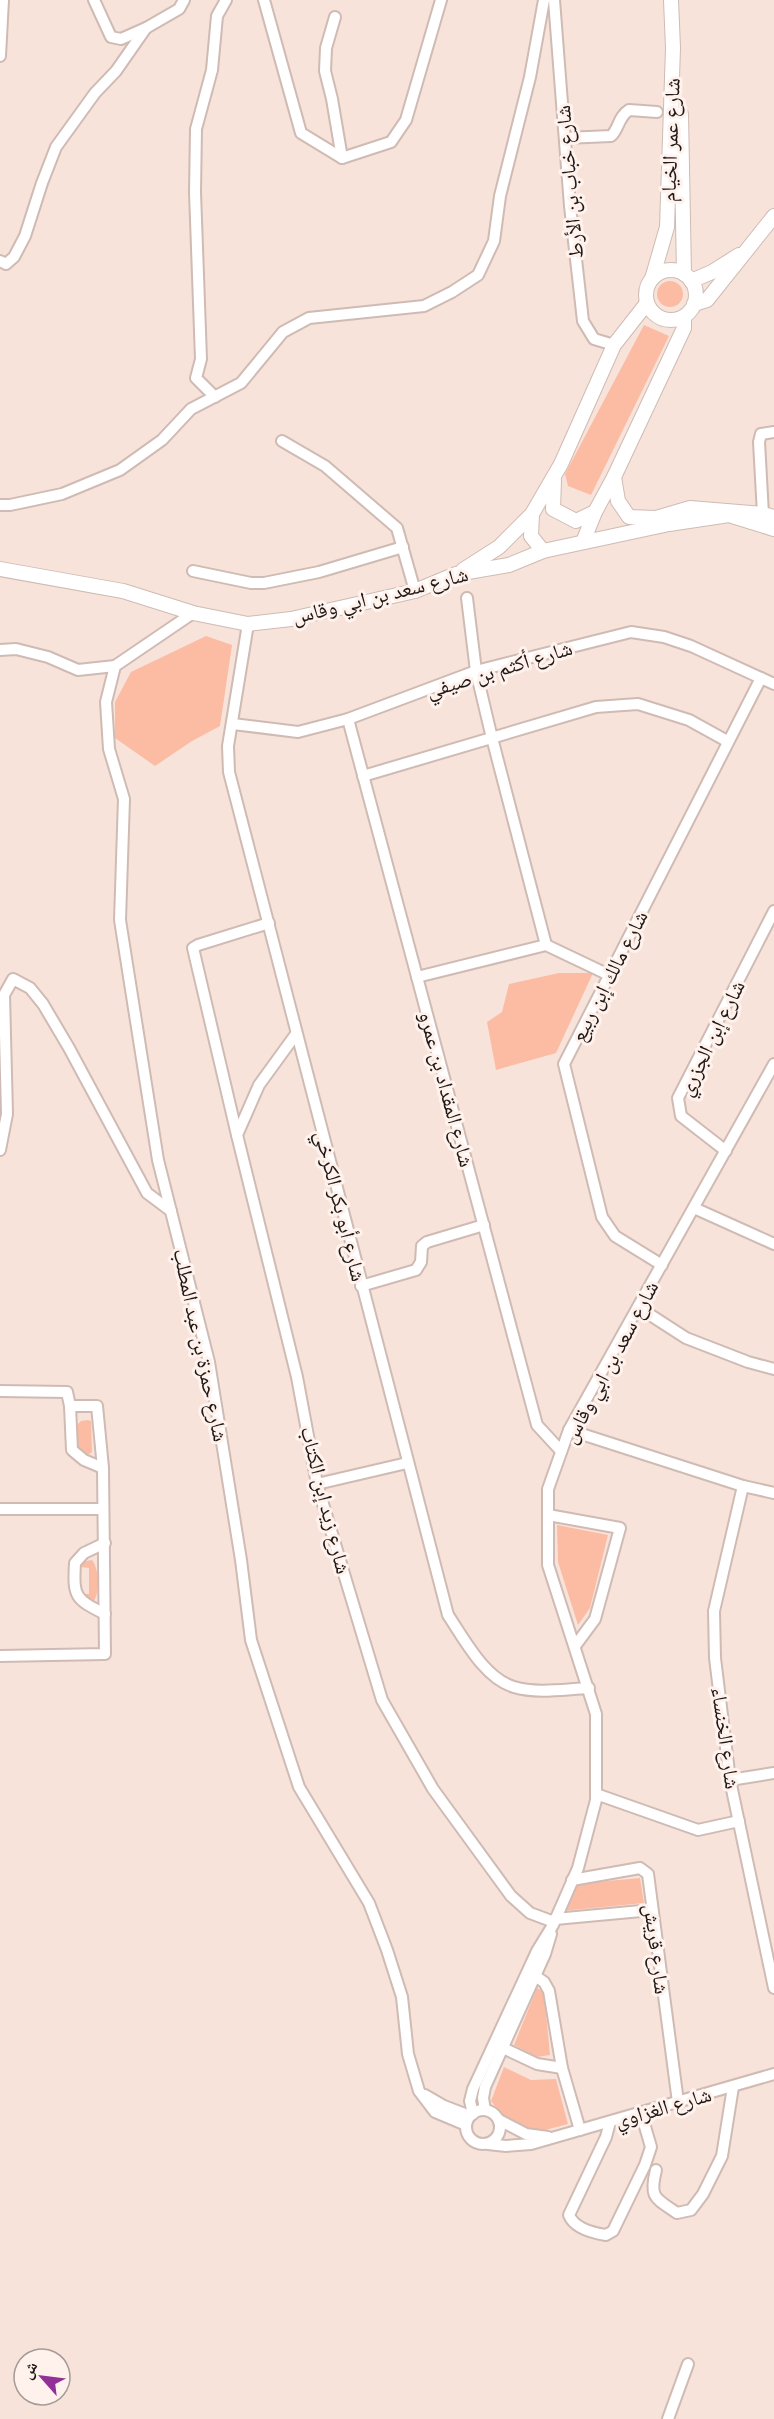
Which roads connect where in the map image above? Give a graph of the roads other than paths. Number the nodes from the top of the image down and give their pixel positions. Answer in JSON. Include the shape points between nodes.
{"nodes":[{"id":1,"x":3,"y":0,"type":"edge"},
{"id":2,"x":94,"y":0,"type":"edge"},
{"id":3,"x":184,"y":0,"type":"edge"},
{"id":4,"x":226,"y":0,"type":"edge"},
{"id":5,"x":264,"y":0,"type":"edge"},
{"id":6,"x":441,"y":0,"type":"edge"},
{"id":7,"x":544,"y":0,"type":"edge"},
{"id":8,"x":554,"y":0,"type":"edge"},
{"id":9,"x":671,"y":0,"type":"edge"},
{"id":10,"x":679,"y":0,"type":"edge"},
{"id":11,"x":335,"y":17,"type":"dead end"},
{"id":12,"x":146,"y":28,"type":"junction"},
{"id":13,"x":0,"y":56,"type":"edge"},
{"id":14,"x":657,"y":112,"type":"dead end"},
{"id":15,"x":565,"y":138,"type":"junction"},
{"id":16,"x":342,"y":158,"type":"junction"},
{"id":17,"x":774,"y":216,"type":"edge"},
{"id":18,"x":744,"y":253,"type":"junction"},
{"id":19,"x":0,"y":261,"type":"edge"},
{"id":20,"x":688,"y":277,"type":"junction"},
{"id":21,"x":652,"y":279,"type":"junction"},
{"id":22,"x":647,"y":303,"type":"junction"},
{"id":23,"x":694,"y":304,"type":"junction"},
{"id":24,"x":684,"y":317,"type":"junction"},
{"id":25,"x":614,"y":345,"type":"junction"},
{"id":26,"x":215,"y":397,"type":"junction"},
{"id":27,"x":774,"y":432,"type":"edge"},
{"id":28,"x":282,"y":441,"type":"dead end"},
{"id":29,"x":614,"y":477,"type":"junction"},
{"id":30,"x":554,"y":478,"type":"junction"},
{"id":31,"x":0,"y":505,"type":"edge"},
{"id":32,"x":595,"y":512,"type":"junction"},
{"id":33,"x":532,"y":514,"type":"junction"},
{"id":34,"x":768,"y":515,"type":"edge"},
{"id":35,"x":774,"y":528,"type":"edge"},
{"id":36,"x":583,"y":542,"type":"junction"},
{"id":37,"x":403,"y":547,"type":"junction"},
{"id":38,"x":543,"y":552,"type":"junction"},
{"id":39,"x":0,"y":569,"type":"edge"},
{"id":40,"x":193,"y":571,"type":"dead end"},
{"id":41,"x":456,"y":574,"type":"junction"},
{"id":42,"x":415,"y":591,"type":"junction"},
{"id":43,"x":467,"y":598,"type":"dead end"},
{"id":44,"x":193,"y":613,"type":"junction"},
{"id":45,"x":248,"y":624,"type":"junction"},
{"id":46,"x":0,"y":650,"type":"edge"},
{"id":47,"x":115,"y":666,"type":"junction"},
{"id":48,"x":476,"y":671,"type":"junction"},
{"id":49,"x":761,"y":678,"type":"junction"},
{"id":50,"x":774,"y":684,"type":"edge"},
{"id":51,"x":348,"y":719,"type":"junction"},
{"id":52,"x":233,"y":724,"type":"junction"},
{"id":53,"x":492,"y":736,"type":"junction"},
{"id":54,"x":727,"y":741,"type":"junction"},
{"id":55,"x":363,"y":776,"type":"junction"},
{"id":56,"x":774,"y":911,"type":"edge"},
{"id":57,"x":269,"y":923,"type":"junction"},
{"id":58,"x":546,"y":945,"type":"junction"},
{"id":59,"x":609,"y":975,"type":"junction"},
{"id":60,"x":417,"y":977,"type":"junction"},
{"id":61,"x":296,"y":1034,"type":"junction"},
{"id":62,"x":774,"y":1064,"type":"edge"},
{"id":63,"x":237,"y":1135,"type":"junction"},
{"id":64,"x":0,"y":1150,"type":"edge"},
{"id":65,"x":726,"y":1151,"type":"junction"},
{"id":66,"x":694,"y":1208,"type":"junction"},
{"id":67,"x":171,"y":1211,"type":"junction"},
{"id":68,"x":484,"y":1225,"type":"junction"},
{"id":69,"x":774,"y":1244,"type":"edge"},
{"id":70,"x":662,"y":1265,"type":"junction"},
{"id":71,"x":361,"y":1286,"type":"junction"},
{"id":72,"x":638,"y":1307,"type":"junction"},
{"id":73,"x":774,"y":1369,"type":"edge"},
{"id":74,"x":0,"y":1391,"type":"edge"},
{"id":75,"x":70,"y":1406,"type":"junction"},
{"id":76,"x":569,"y":1430,"type":"junction"},
{"id":77,"x":561,"y":1451,"type":"junction"},
{"id":78,"x":407,"y":1463,"type":"junction"},
{"id":79,"x":103,"y":1468,"type":"junction"},
{"id":80,"x":317,"y":1484,"type":"junction"},
{"id":81,"x":743,"y":1486,"type":"junction"},
{"id":82,"x":774,"y":1493,"type":"edge"},
{"id":83,"x":0,"y":1509,"type":"edge"},
{"id":84,"x":103,"y":1509,"type":"junction"},
{"id":85,"x":548,"y":1515,"type":"junction"},
{"id":86,"x":105,"y":1543,"type":"junction"},
{"id":87,"x":105,"y":1614,"type":"junction"},
{"id":88,"x":575,"y":1646,"type":"junction"},
{"id":89,"x":0,"y":1656,"type":"edge"},
{"id":90,"x":589,"y":1688,"type":"junction"},
{"id":91,"x":774,"y":1773,"type":"edge"},
{"id":92,"x":730,"y":1780,"type":"junction"},
{"id":93,"x":596,"y":1794,"type":"junction"},
{"id":94,"x":739,"y":1821,"type":"junction"},
{"id":95,"x":572,"y":1880,"type":"junction"},
{"id":96,"x":652,"y":1910,"type":"junction"},
{"id":97,"x":554,"y":1922,"type":"junction"},
{"id":98,"x":535,"y":1976,"type":"junction"},
{"id":99,"x":774,"y":1988,"type":"edge"},
{"id":100,"x":503,"y":2048,"type":"junction"},
{"id":101,"x":562,"y":2068,"type":"junction"},
{"id":102,"x":774,"y":2074,"type":"edge"},
{"id":103,"x":733,"y":2087,"type":"junction"},
{"id":104,"x":678,"y":2102,"type":"junction"},
{"id":105,"x":485,"y":2110,"type":"junction"},
{"id":106,"x":641,"y":2113,"type":"junction"},
{"id":107,"x":469,"y":2118,"type":"junction"},
{"id":108,"x":499,"y":2121,"type":"junction"},
{"id":109,"x":610,"y":2122,"type":"junction"},
{"id":110,"x":580,"y":2130,"type":"junction"},
{"id":111,"x":552,"y":2137,"type":"junction"},
{"id":112,"x":488,"y":2144,"type":"junction"},
{"id":113,"x":656,"y":2170,"type":"dead end"},
{"id":114,"x":688,"y":2364,"type":"dead end"},
{"id":115,"x":668,"y":2419,"type":"edge"}],
"edges":[{"from":1,"to":13,"type":"street"},
{"from":2,"to":12,"type":"street","via":[[111,37],[121,39]]},
{"from":3,"to":12,"type":"street","via":[[179,9]]},
{"from":4,"to":26,"type":"street","via":[[217,16],[212,70],[196,129],[201,359],[195,378]]},
{"from":5,"to":16,"type":"street","via":[[302,133]]},
{"from":6,"to":16,"type":"street","via":[[406,120],[391,142]]},
{"from":7,"to":26,"type":"street","via":[[500,196],[494,241],[478,275],[424,306],[309,318],[283,332],[241,383]]},
{"from":8,"to":15,"type":"street","name":"شارع خباب بن الأرط"},
{"from":9,"to":21,"type":"street","name":"شارع عمر الخيام","via":[[668,227]]},
{"from":10,"to":20,"type":"street","name":"شارع عمر الخيام"},
{"from":11,"to":16,"type":"street","via":[[326,48],[325,71]]},
{"from":12,"to":19,"type":"street","via":[[56,147],[25,236],[14,257],[6,264]]},
{"from":14,"to":15,"type":"street","via":[[630,110],[611,136]]},
{"from":15,"to":25,"type":"street","name":"شارع خباب بن الأرط","via":[[583,321],[594,339]]},
{"from":17,"to":18,"type":"street"},
{"from":18,"to":20,"type":"street","via":[[712,272]]},
{"from":18,"to":23,"type":"street","via":[[707,300]]},
{"from":20,"to":21,"type":"street","via":[[671,270]]},
{"from":20,"to":23,"type":"street","via":[[695,288]]},
{"from":21,"to":22,"type":"street","via":[[647,286]]},
{"from":22,"to":24,"type":"street","via":[[662,319]]},
{"from":22,"to":25,"type":"street"},
{"from":23,"to":24,"type":"street"},
{"from":24,"to":29,"type":"street","via":[[684,328]]},
{"from":25,"to":30,"type":"street"},
{"from":26,"to":31,"type":"street","via":[[191,409],[162,440],[120,470],[62,494]]},
{"from":27,"to":34,"type":"street","via":[[762,434],[759,442]]},
{"from":28,"to":37,"type":"street","via":[[324,466],[397,528]]},
{"from":29,"to":32,"type":"street"},
{"from":29,"to":34,"type":"street","via":[[618,501],[629,518],[656,518],[690,508]]},
{"from":30,"to":32,"type":"street","via":[[553,509],[576,521]]},
{"from":30,"to":33,"type":"street"},
{"from":32,"to":36,"type":"street"},
{"from":33,"to":38,"type":"street","via":[[531,536]]},
{"from":33,"to":41,"type":"street","via":[[499,547]]},
{"from":35,"to":36,"type":"street","name":"شارع سعد بن ابي وقاس","via":[[729,515]]},
{"from":36,"to":38,"type":"street","name":"شارع سعد بن ابي وقاس"},
{"from":37,"to":40,"type":"street","via":[[319,572],[264,582]]},
{"from":37,"to":42,"type":"street"},
{"from":38,"to":41,"type":"street","name":"شارع سعد بن ابي وقاس","via":[[509,565]]},
{"from":39,"to":44,"type":"street","name":"شارع سعد بن ابي وقاس","via":[[123,591]]},
{"from":41,"to":42,"type":"street","name":"شارع سعد بن ابي وقاس"},
{"from":42,"to":45,"type":"street","name":"شارع سعد بن ابي وقاس","via":[[291,619]]},
{"from":43,"to":48,"type":"street"},
{"from":44,"to":45,"type":"street","name":"شارع سعد بن ابي وقاس"},
{"from":44,"to":47,"type":"street"},
{"from":45,"to":52,"type":"street","name":"شارع أبو بكر الكرخي"},
{"from":46,"to":47,"type":"street","via":[[16,649],[48,657],[78,670]]},
{"from":47,"to":67,"type":"street","name":"شارع حمزة بن عبد المطلب","via":[[106,702],[109,749],[124,800],[120,920],[158,1160]]},
{"from":48,"to":49,"type":"street","name":"شارع أكثم بن صيفي","via":[[631,632],[691,646]]},
{"from":48,"to":51,"type":"street","name":"شارع أكثم بن صيفي"},
{"from":48,"to":53,"type":"street"},
{"from":49,"to":50,"type":"street","name":"شارع أكثم بن صيفي"},
{"from":49,"to":54,"type":"street","name":"شارع مالك إبن ربيع"},
{"from":51,"to":52,"type":"street","name":"شارع أكثم بن صيفي","via":[[298,732]]},
{"from":51,"to":55,"type":"street","name":"شارع المقداد بن عمرو"},
{"from":52,"to":57,"type":"street","name":"شارع أبو بكر الكرخي","via":[[228,746],[229,772]]},
{"from":53,"to":54,"type":"street","via":[[596,707],[638,704],[689,720]]},
{"from":53,"to":55,"type":"street"},
{"from":53,"to":58,"type":"street"},
{"from":54,"to":59,"type":"street","name":"شارع مالك إبن ربيع"},
{"from":55,"to":60,"type":"street","name":"شارع المقداد بن عمرو"},
{"from":56,"to":65,"type":"street","name":"شارع إبن الجزري","via":[[678,1098],[681,1116]]},
{"from":57,"to":61,"type":"street","name":"شارع أبو بكر الكرخي"},
{"from":57,"to":63,"type":"street","name":"شارع زيد إبن الكتاب","via":[[193,948]]},
{"from":58,"to":59,"type":"street"},
{"from":58,"to":60,"type":"street"},
{"from":59,"to":70,"type":"street","name":"شارع مالك إبن ربيع","via":[[564,1064],[602,1217],[615,1236]]},
{"from":60,"to":68,"type":"street","name":"شارع المقداد بن عمرو"},
{"from":61,"to":63,"type":"street","via":[[259,1085]]},
{"from":61,"to":71,"type":"street","name":"شارع أبو بكر الكرخي"},
{"from":62,"to":65,"type":"street","name":"شارع سعد بن ابي وقاس"},
{"from":63,"to":80,"type":"street","name":"شارع زيد إبن الكتاب","via":[[297,1377]]},
{"from":64,"to":67,"type":"street","via":[[7,1114],[4,995],[13,979],[30,988],[43,1004],[147,1193]]},
{"from":65,"to":66,"type":"street","name":"شارع سعد بن ابي وقاس"},
{"from":66,"to":69,"type":"street"},
{"from":66,"to":70,"type":"street","name":"شارع سعد بن ابي وقاس"},
{"from":67,"to":107,"type":"street","name":"شارع حمزة بن عبد المطلب","via":[[209,1362],[251,1640],[299,1787],[369,1903],[402,1997],[408,2054],[420,2091],[435,2112]]},
{"from":68,"to":71,"type":"street","via":[[427,1242],[422,1246],[416,1270]]},
{"from":68,"to":77,"type":"street","name":"شارع المقداد بن عمرو","via":[[537,1425]]},
{"from":70,"to":72,"type":"street","name":"شارع سعد بن ابي وقاس"},
{"from":71,"to":78,"type":"street","name":"شارع أبو بكر الكرخي"},
{"from":72,"to":73,"type":"street","via":[[686,1338]]},
{"from":72,"to":76,"type":"street","name":"شارع سعد بن ابي وقاس"},
{"from":74,"to":75,"type":"street","via":[[67,1392]]},
{"from":75,"to":79,"type":"street","via":[[72,1450]]},
{"from":75,"to":79,"type":"street","via":[[98,1406]]},
{"from":76,"to":77,"type":"street","name":"شارع سعد بن ابي وقاس"},
{"from":76,"to":81,"type":"street"},
{"from":77,"to":85,"type":"street","name":"شارع سعد بن ابي وقاس","via":[[548,1489]]},
{"from":78,"to":80,"type":"street"},
{"from":78,"to":90,"type":"street","name":"شارع أبو بكر الكرخي","via":[[448,1616],[484,1669],[512,1687],[534,1691]]},
{"from":79,"to":84,"type":"street"},
{"from":80,"to":97,"type":"street","name":"شارع زيد إبن الكتاب","via":[[382,1700],[433,1790],[511,1896],[530,1912]]},
{"from":81,"to":82,"type":"street"},
{"from":81,"to":92,"type":"street","name":"شارع الخنساء","via":[[714,1611],[715,1658]]},
{"from":83,"to":84,"type":"street"},
{"from":84,"to":86,"type":"street"},
{"from":85,"to":88,"type":"street","name":"شارع سعد بن ابي وقاس","via":[[549,1565]]},
{"from":85,"to":88,"type":"street","via":[[620,1528],[595,1619]]},
{"from":86,"to":87,"type":"street"},
{"from":86,"to":87,"type":"street","via":[[84,1553],[75,1563],[74,1590],[81,1602]]},
{"from":87,"to":89,"type":"street","via":[[105,1654]]},
{"from":88,"to":90,"type":"street","name":"شارع سعد بن ابي وقاس"},
{"from":90,"to":93,"type":"street","name":"شارع سعد بن ابي وقاس","via":[[596,1714]]},
{"from":91,"to":92,"type":"street"},
{"from":92,"to":94,"type":"street","name":"شارع الخنساء"},
{"from":93,"to":94,"type":"street","via":[[698,1830]]},
{"from":93,"to":95,"type":"street","name":"شارع سعد بن ابي وقاس"},
{"from":94,"to":99,"type":"street","name":"شارع الخنساء"},
{"from":95,"to":96,"type":"street","name":"شارع قريش","via":[[640,1868],[648,1874]]},
{"from":95,"to":97,"type":"street","name":"شارع سعد بن ابي وقاس"},
{"from":96,"to":97,"type":"street"},
{"from":96,"to":104,"type":"street","name":"شارع قريش"},
{"from":97,"to":98,"type":"street","name":"شارع سعد بن ابي وقاس"},
{"from":97,"to":107,"type":"street","name":"شارع سعد بن ابي وقاس","via":[[473,2089]]},
{"from":98,"to":100,"type":"street","name":"شارع سعد بن ابي وقاس"},
{"from":98,"to":101,"type":"street","via":[[549,1991]]},
{"from":100,"to":101,"type":"street","via":[[531,2062]]},
{"from":100,"to":105,"type":"street","name":"شارع سعد بن ابي وقاس","via":[[485,2086]]},
{"from":101,"to":110,"type":"street"},
{"from":102,"to":103,"type":"street","name":"شارع الغزاوي"},
{"from":103,"to":104,"type":"street","name":"شارع الغزاوي"},
{"from":103,"to":113,"type":"street","via":[[722,2156],[704,2194],[690,2210],[677,2213],[652,2194]]},
{"from":104,"to":106,"type":"street","name":"شارع الغزاوي"},
{"from":105,"to":107,"type":"street"},
{"from":105,"to":108,"type":"street"},
{"from":106,"to":109,"type":"street","name":"شارع الغزاوي"},
{"from":106,"to":109,"type":"street","via":[[651,2147],[613,2231],[606,2235],[577,2226],[569,2215]]},
{"from":107,"to":112,"type":"street","via":[[470,2139]]},
{"from":108,"to":111,"type":"street","name":"شارع الغزاوي","via":[[526,2134]]},
{"from":108,"to":112,"type":"street","via":[[499,2135]]},
{"from":109,"to":110,"type":"street","name":"شارع الغزاوي"},
{"from":110,"to":111,"type":"street","name":"شارع الغزاوي"},
{"from":111,"to":112,"type":"street","name":"شارع الغزاوي","via":[[531,2144]]},
{"from":114,"to":115,"type":"street"}]}
